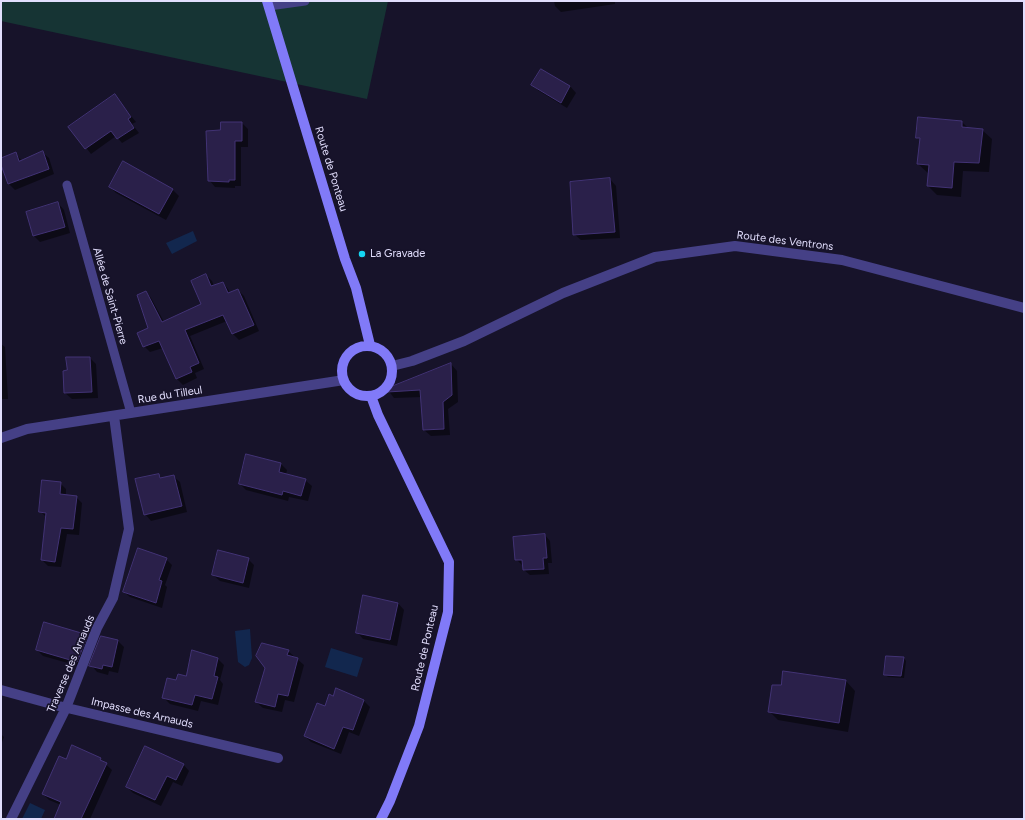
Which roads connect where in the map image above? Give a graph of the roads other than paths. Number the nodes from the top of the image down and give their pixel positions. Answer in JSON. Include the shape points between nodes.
{"nodes":[{"id":1,"x":305,"y":1,"type":"edge"},
{"id":2,"x":268,"y":4,"type":"edge"},
{"id":3,"x":66,"y":185,"type":"dead end"},
{"id":4,"x":1024,"y":308,"type":"edge"},
{"id":5,"x":370,"y":345,"type":"junction"},
{"id":6,"x":392,"y":366,"type":"junction"},
{"id":7,"x":344,"y":380,"type":"junction"},
{"id":8,"x":371,"y":396,"type":"junction"},
{"id":9,"x":131,"y":413,"type":"junction"},
{"id":10,"x":114,"y":416,"type":"junction"},
{"id":11,"x":1,"y":438,"type":"edge"},
{"id":12,"x":1,"y":690,"type":"edge"},
{"id":13,"x":66,"y":708,"type":"junction"},
{"id":14,"x":278,"y":758,"type":"dead end"},
{"id":15,"x":11,"y":819,"type":"edge"},
{"id":16,"x":381,"y":819,"type":"edge"}],
"edges":[{"from":1,"to":2,"type":"lane"},
{"from":2,"to":5,"type":"street","name":"Route de Ponteau","via":[[356,288]]},
{"from":3,"to":9,"type":"lane","name":"Allée de Saint-Pierre"},
{"from":4,"to":6,"type":"street","name":"Route des Ventrons","via":[[842,260],[735,246],[655,257],[563,293],[464,341]]},
{"from":5,"to":6,"type":"street","via":[[386,354]]},
{"from":5,"to":7,"type":"street","via":[[355,348],[346,357],[342,368]]},
{"from":6,"to":8,"type":"street","via":[[390,383],[384,390]]},
{"from":7,"to":8,"type":"street","via":[[350,390],[359,395]]},
{"from":7,"to":9,"type":"street","name":"Rue du Tilleul"},
{"from":8,"to":16,"type":"street","name":"Route de Ponteau","via":[[449,562],[448,612],[419,726]]},
{"from":9,"to":10,"type":"street","name":"Rue du Tilleul"},
{"from":10,"to":11,"type":"street","name":"Rue du Tilleul","via":[[27,429]]},
{"from":10,"to":13,"type":"street","name":"Traverse des Arnauds","via":[[129,529],[113,598],[97,628]]},
{"from":12,"to":13,"type":"street","name":"Impasse des Arnauds"},
{"from":13,"to":14,"type":"street","name":"Impasse des Arnauds"},
{"from":13,"to":15,"type":"street","name":"Traverse des Arnauds"}]}
